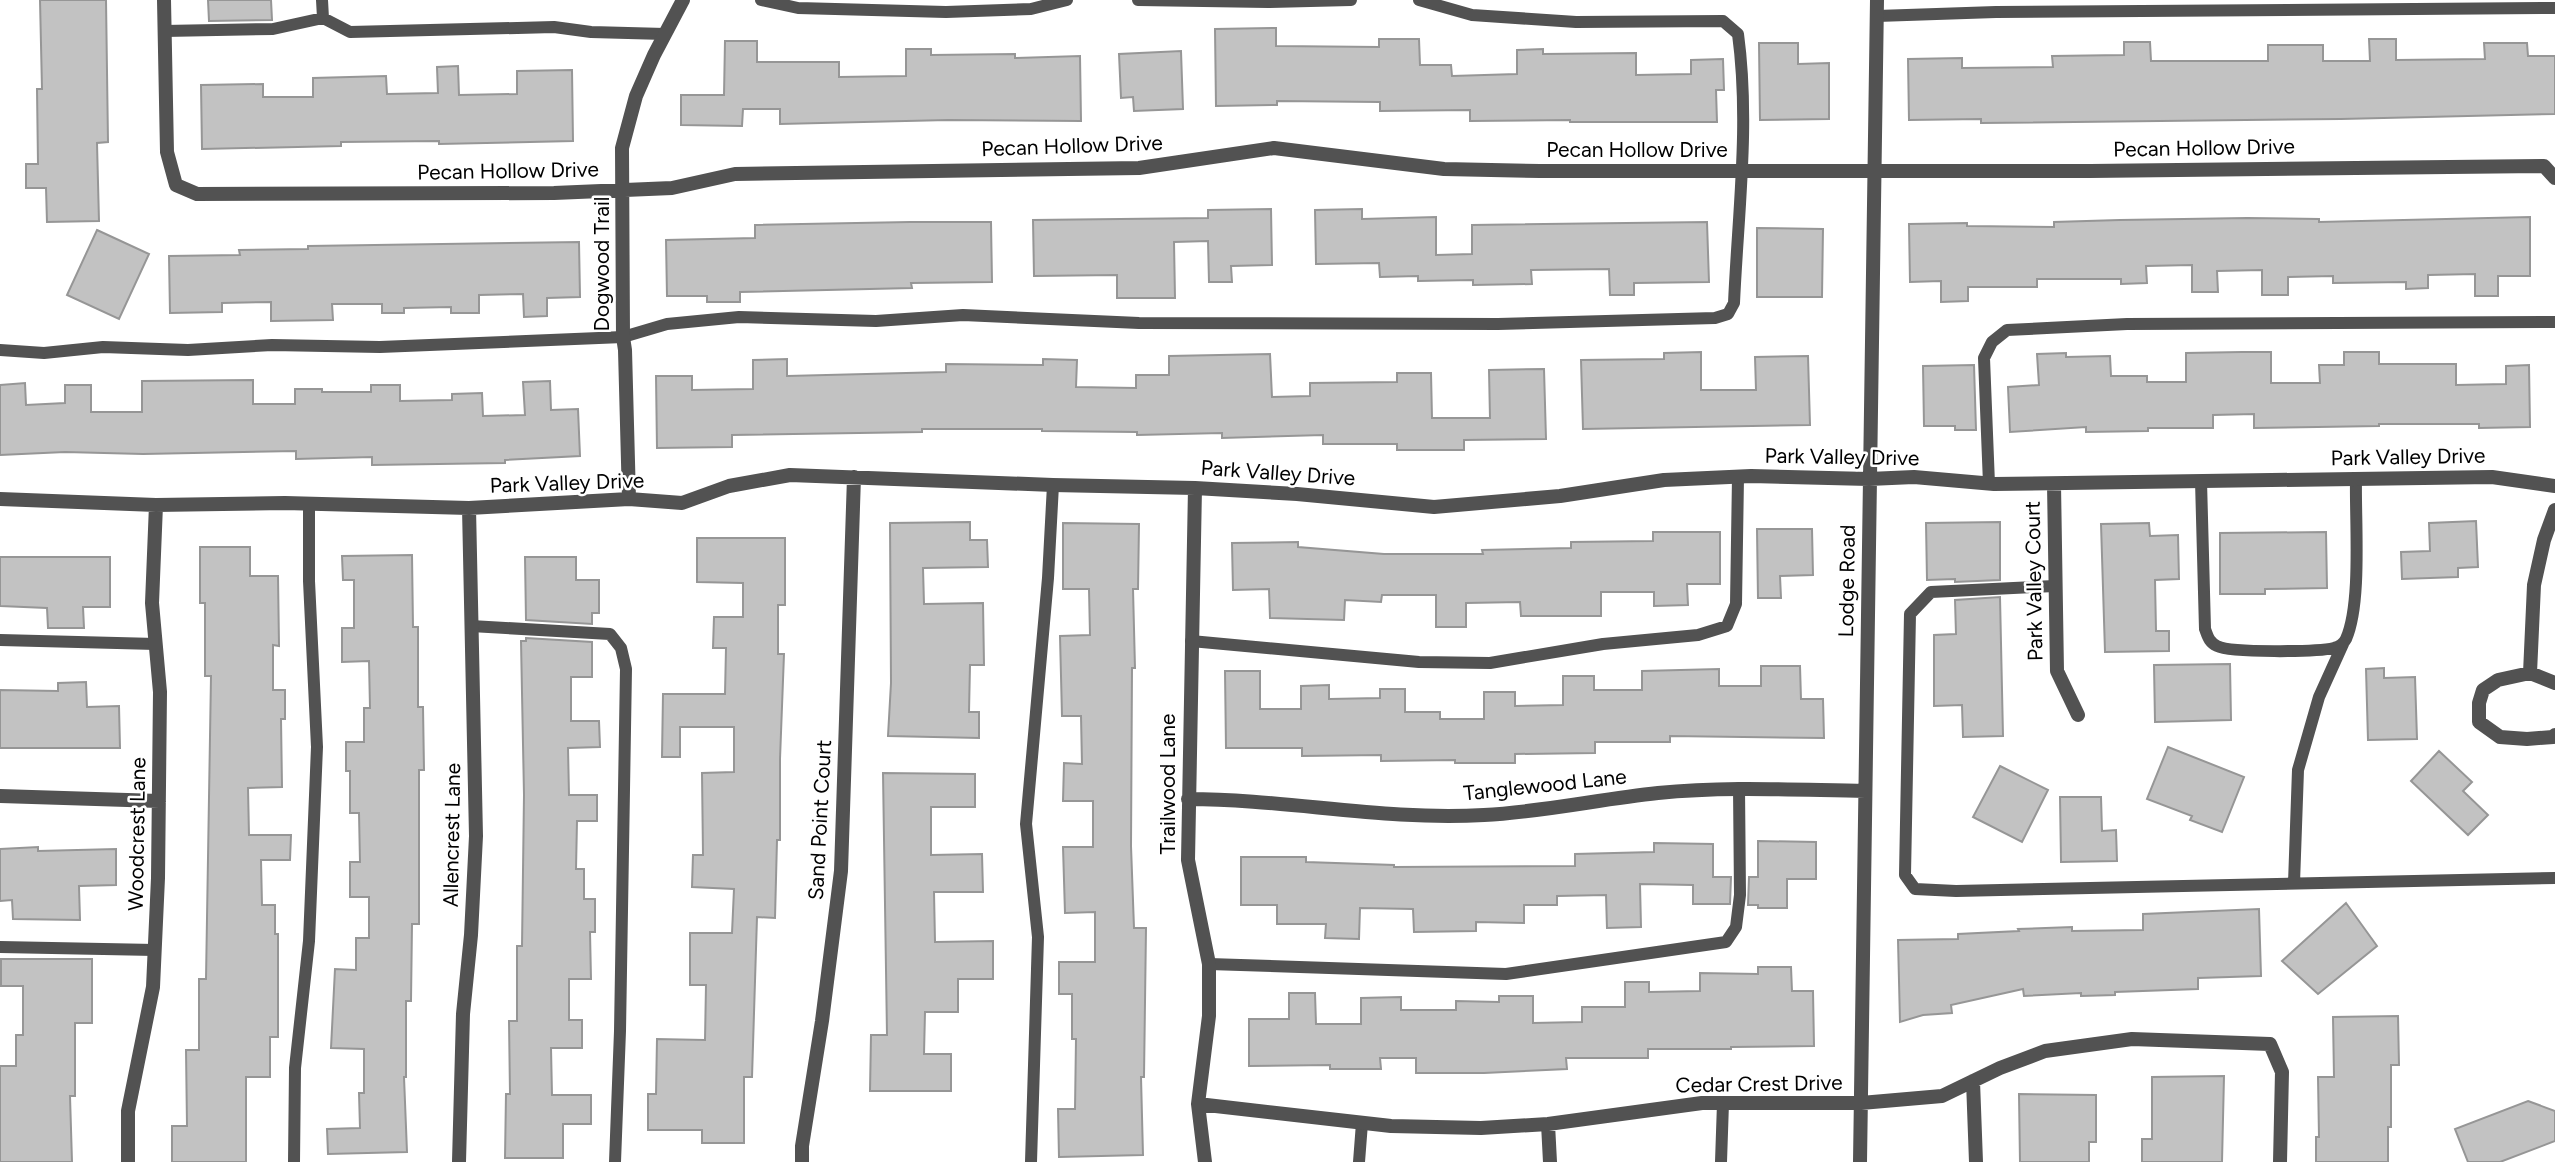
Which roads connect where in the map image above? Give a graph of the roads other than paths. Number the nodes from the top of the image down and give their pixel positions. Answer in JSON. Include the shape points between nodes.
{"nodes":[{"id":1,"x":164,"y":0,"type":"edge"},
{"id":2,"x":323,"y":0,"type":"edge"},
{"id":3,"x":683,"y":0,"type":"edge"},
{"id":4,"x":761,"y":0,"type":"edge"},
{"id":5,"x":1067,"y":0,"type":"edge"},
{"id":6,"x":1138,"y":0,"type":"edge"},
{"id":7,"x":1351,"y":0,"type":"edge"},
{"id":8,"x":1419,"y":0,"type":"edge"},
{"id":9,"x":1877,"y":0,"type":"edge"},
{"id":10,"x":2555,"y":8,"type":"edge"},
{"id":11,"x":1877,"y":16,"type":"junction"},
{"id":12,"x":323,"y":18,"type":"junction"},
{"id":13,"x":164,"y":31,"type":"junction"},
{"id":14,"x":664,"y":34,"type":"junction"},
{"id":15,"x":1742,"y":170,"type":"junction"},
{"id":16,"x":1876,"y":170,"type":"junction"},
{"id":17,"x":2555,"y":178,"type":"edge"},
{"id":18,"x":622,"y":190,"type":"junction"},
{"id":19,"x":2555,"y":322,"type":"edge"},
{"id":20,"x":623,"y":337,"type":"junction"},
{"id":21,"x":0,"y":350,"type":"edge"},
{"id":22,"x":854,"y":477,"type":"junction"},
{"id":23,"x":1738,"y":477,"type":"junction"},
{"id":24,"x":1869,"y":479,"type":"junction"},
{"id":25,"x":2356,"y":479,"type":"junction"},
{"id":26,"x":2201,"y":481,"type":"junction"},
{"id":27,"x":1989,"y":484,"type":"junction"},
{"id":28,"x":2053,"y":484,"type":"junction"},
{"id":29,"x":1053,"y":485,"type":"junction"},
{"id":30,"x":2555,"y":486,"type":"edge"},
{"id":31,"x":1195,"y":488,"type":"junction"},
{"id":32,"x":0,"y":499,"type":"edge"},
{"id":33,"x":629,"y":499,"type":"junction"},
{"id":34,"x":309,"y":504,"type":"junction"},
{"id":35,"x":156,"y":505,"type":"junction"},
{"id":36,"x":469,"y":508,"type":"junction"},
{"id":37,"x":2555,"y":510,"type":"edge"},
{"id":38,"x":2055,"y":586,"type":"junction"},
{"id":39,"x":471,"y":626,"type":"junction"},
{"id":40,"x":0,"y":639,"type":"edge"},
{"id":41,"x":1191,"y":640,"type":"junction"},
{"id":42,"x":2345,"y":641,"type":"junction"},
{"id":43,"x":156,"y":645,"type":"junction"},
{"id":44,"x":2530,"y":673,"type":"junction"},
{"id":45,"x":2555,"y":683,"type":"edge"},
{"id":46,"x":2078,"y":715,"type":"dead end"},
{"id":47,"x":2555,"y":734,"type":"edge"},
{"id":48,"x":1739,"y":788,"type":"junction"},
{"id":49,"x":1866,"y":791,"type":"junction"},
{"id":50,"x":0,"y":796,"type":"edge"},
{"id":51,"x":1188,"y":799,"type":"junction"},
{"id":52,"x":159,"y":801,"type":"junction"},
{"id":53,"x":2555,"y":878,"type":"edge"},
{"id":54,"x":2294,"y":883,"type":"junction"},
{"id":55,"x":0,"y":947,"type":"edge"},
{"id":56,"x":155,"y":950,"type":"junction"},
{"id":57,"x":1209,"y":964,"type":"junction"},
{"id":58,"x":1973,"y":1081,"type":"junction"},
{"id":59,"x":1723,"y":1102,"type":"junction"},
{"id":60,"x":1861,"y":1103,"type":"junction"},
{"id":61,"x":1198,"y":1104,"type":"junction"},
{"id":62,"x":1362,"y":1123,"type":"junction"},
{"id":63,"x":1549,"y":1124,"type":"junction"},
{"id":64,"x":128,"y":1162,"type":"edge"},
{"id":65,"x":294,"y":1162,"type":"edge"},
{"id":66,"x":459,"y":1162,"type":"edge"},
{"id":67,"x":615,"y":1162,"type":"edge"},
{"id":68,"x":802,"y":1162,"type":"edge"},
{"id":69,"x":1031,"y":1162,"type":"edge"},
{"id":70,"x":1205,"y":1162,"type":"edge"},
{"id":71,"x":1359,"y":1162,"type":"edge"},
{"id":72,"x":1550,"y":1162,"type":"edge"},
{"id":73,"x":1721,"y":1162,"type":"edge"},
{"id":74,"x":1860,"y":1162,"type":"edge"},
{"id":75,"x":1976,"y":1162,"type":"edge"},
{"id":76,"x":2280,"y":1162,"type":"edge"}],
"edges":[{"from":1,"to":13,"type":"street","name":"Pecan Hollow Drive"},
{"from":2,"to":12,"type":"lane"},
{"from":3,"to":14,"type":"street","name":"Dogwood Trail"},
{"from":4,"to":5,"type":"lane","via":[[798,8],[933,12],[1031,9]]},
{"from":6,"to":7,"type":"lane"},
{"from":8,"to":15,"type":"lane","via":[[1472,15],[1576,23],[1723,21],[1738,34],[1743,76]]},
{"from":9,"to":11,"type":"street","name":"Lodge Road"},
{"from":10,"to":11,"type":"lane"},
{"from":11,"to":16,"type":"street","name":"Lodge Road"},
{"from":12,"to":13,"type":"lane","via":[[272,29]]},
{"from":12,"to":14,"type":"lane","via":[[350,32],[554,27]]},
{"from":13,"to":18,"type":"street","name":"Pecan Hollow Drive","via":[[167,152],[176,185],[197,194]]},
{"from":14,"to":18,"type":"street","name":"Dogwood Trail","via":[[636,96],[622,148]]},
{"from":15,"to":16,"type":"street","name":"Pecan Hollow Drive"},
{"from":15,"to":18,"type":"street","name":"Pecan Hollow Drive","via":[[1444,169],[1274,148],[1139,168],[735,174],[672,188]]},
{"from":15,"to":20,"type":"lane","via":[[1734,303],[1728,314],[1715,318],[1485,324],[1139,323],[963,315],[876,321],[739,317],[667,324]]},
{"from":16,"to":17,"type":"street","name":"Pecan Hollow Drive","via":[[2544,166]]},
{"from":16,"to":24,"type":"street","name":"Lodge Road"},
{"from":18,"to":20,"type":"street","name":"Dogwood Trail"},
{"from":19,"to":27,"type":"lane","via":[[2127,324],[2007,330],[1992,342],[1984,358]]},
{"from":20,"to":21,"type":"lane","via":[[380,347]]},
{"from":20,"to":33,"type":"street","name":"Dogwood Trail"},
{"from":22,"to":29,"type":"street","name":"Park Valley Drive"},
{"from":22,"to":33,"type":"street","name":"Park Valley Drive","via":[[790,475],[729,486],[682,503]]},
{"from":22,"to":68,"type":"street","name":"Sand Point Court","via":[[841,871]]},
{"from":23,"to":24,"type":"street","name":"Park Valley Drive"},
{"from":23,"to":31,"type":"street","name":"Park Valley Drive","via":[[1664,480],[1560,496],[1434,507]]},
{"from":23,"to":41,"type":"lane","via":[[1736,604],[1727,626],[1698,635],[1490,663],[1419,662]]},
{"from":24,"to":27,"type":"street","name":"Park Valley Drive","via":[[1914,477]]},
{"from":24,"to":49,"type":"street","name":"Lodge Road"},
{"from":25,"to":26,"type":"street","name":"Park Valley Drive"},
{"from":25,"to":30,"type":"street","name":"Park Valley Drive","via":[[2492,477]]},
{"from":25,"to":42,"type":"lane","via":[[2355,605]]},
{"from":26,"to":28,"type":"street","name":"Park Valley Drive"},
{"from":26,"to":42,"type":"lane","via":[[2208,640],[2234,651],[2335,648]]},
{"from":27,"to":28,"type":"street","name":"Park Valley Drive"},
{"from":28,"to":38,"type":"street","name":"Park Valley Court"},
{"from":29,"to":31,"type":"street","name":"Park Valley Drive"},
{"from":29,"to":69,"type":"lane","via":[[1026,824],[1038,937]]},
{"from":31,"to":41,"type":"street","name":"Trailwood Lane"},
{"from":32,"to":35,"type":"street","name":"Park Valley Drive"},
{"from":33,"to":36,"type":"street","name":"Park Valley Drive"},
{"from":34,"to":35,"type":"street","name":"Park Valley Drive"},
{"from":34,"to":36,"type":"street","name":"Park Valley Drive"},
{"from":34,"to":65,"type":"lane","via":[[316,760],[309,941],[295,1068]]},
{"from":35,"to":43,"type":"street","name":"Woodcrest Lane","via":[[152,603]]},
{"from":36,"to":39,"type":"street","name":"Allencrest Lane"},
{"from":37,"to":44,"type":"street","via":[[2534,585]]},
{"from":38,"to":46,"type":"street","name":"Park Valley Court","via":[[2057,671]]},
{"from":38,"to":54,"type":"lane","via":[[1931,592],[1910,614],[1905,875],[1915,889]]},
{"from":39,"to":66,"type":"street","name":"Allencrest Lane","via":[[476,836],[463,1014]]},
{"from":39,"to":67,"type":"lane","via":[[610,634],[621,648],[625,669]]},
{"from":40,"to":43,"type":"lane"},
{"from":41,"to":51,"type":"street","name":"Trailwood Lane"},
{"from":42,"to":54,"type":"lane","via":[[2319,696],[2298,770]]},
{"from":43,"to":52,"type":"street","name":"Woodcrest Lane"},
{"from":44,"to":45,"type":"street"},
{"from":44,"to":47,"type":"street","via":[[2498,680],[2483,690],[2479,722],[2500,737]]},
{"from":48,"to":49,"type":"street","name":"Tanglewood Lane"},
{"from":48,"to":51,"type":"street","name":"Tanglewood Lane","via":[[1656,793],[1483,816],[1374,814],[1243,799]]},
{"from":48,"to":57,"type":"lane","via":[[1741,895],[1736,927],[1726,942],[1506,974]]},
{"from":49,"to":60,"type":"street","name":"Lodge Road"},
{"from":50,"to":52,"type":"street"},
{"from":51,"to":57,"type":"street","name":"Trailwood Lane","via":[[1188,860]]},
{"from":52,"to":56,"type":"street","name":"Woodcrest Lane"},
{"from":53,"to":54,"type":"lane"},
{"from":55,"to":56,"type":"lane"},
{"from":56,"to":64,"type":"street","name":"Woodcrest Lane","via":[[153,987],[128,1111]]},
{"from":57,"to":61,"type":"street","name":"Trailwood Lane","via":[[1209,1016]]},
{"from":58,"to":60,"type":"street","name":"Cedar Crest Drive","via":[[1942,1096]]},
{"from":58,"to":75,"type":"street"},
{"from":58,"to":76,"type":"street","name":"Cedar Crest Drive","via":[[2045,1051],[2132,1039],[2270,1044],[2282,1072]]},
{"from":59,"to":60,"type":"street","name":"Cedar Crest Drive"},
{"from":59,"to":63,"type":"street","name":"Cedar Crest Drive"},
{"from":59,"to":73,"type":"lane"},
{"from":60,"to":74,"type":"street","name":"Lodge Road"},
{"from":61,"to":62,"type":"street","name":"Cedar Crest Drive"},
{"from":61,"to":70,"type":"street","name":"Trailwood Lane"},
{"from":62,"to":63,"type":"street","name":"Cedar Crest Drive","via":[[1481,1128]]},
{"from":62,"to":71,"type":"lane"},
{"from":63,"to":72,"type":"street"}]}
